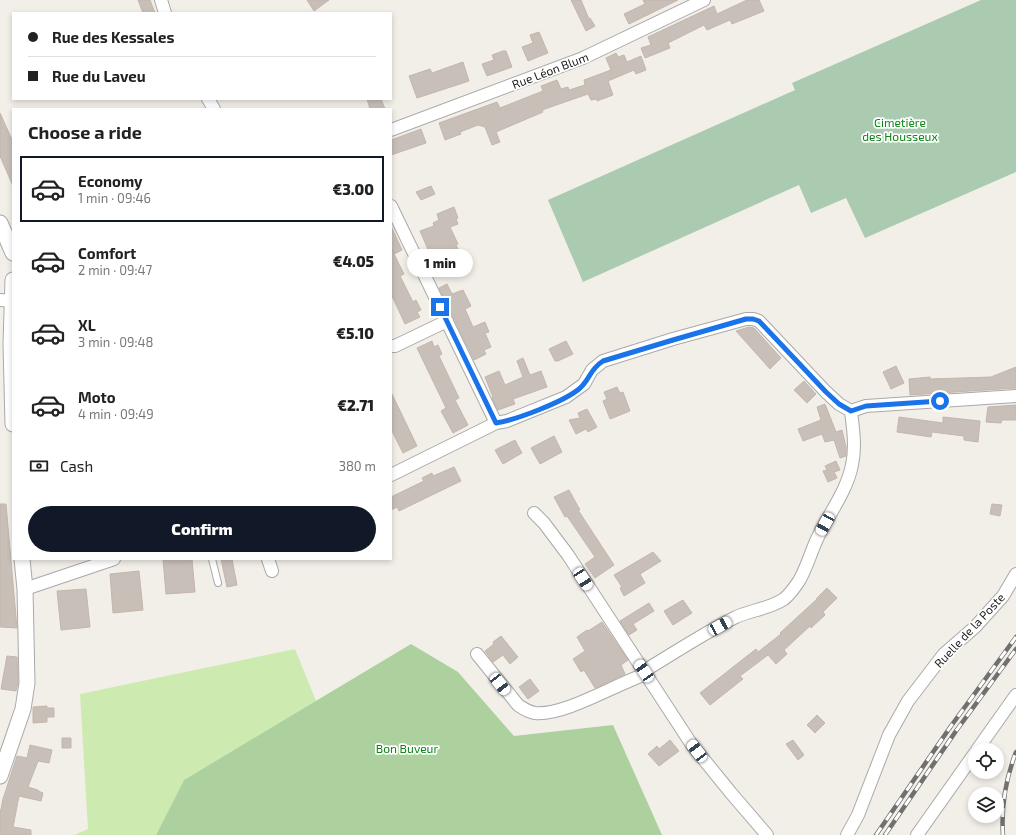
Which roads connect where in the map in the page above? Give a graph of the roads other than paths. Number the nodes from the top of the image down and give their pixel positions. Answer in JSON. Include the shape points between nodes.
{"nodes":[{"id":1,"x":161,"y":0,"type":"edge"},
{"id":2,"x":704,"y":0,"type":"edge"},
{"id":3,"x":165,"y":12,"type":"edge"},
{"id":4,"x":392,"y":130,"type":"edge"},
{"id":5,"x":392,"y":208,"type":"edge"},
{"id":6,"x":0,"y":223,"type":"edge"},
{"id":7,"x":12,"y":251,"type":"edge"},
{"id":8,"x":12,"y":283,"type":"edge"},
{"id":9,"x":6,"y":300,"type":"edge"},
{"id":10,"x":446,"y":321,"type":"junction"},
{"id":11,"x":392,"y":346,"type":"edge"},
{"id":12,"x":12,"y":384,"type":"edge"},
{"id":13,"x":1016,"y":396,"type":"edge"},
{"id":14,"x":851,"y":411,"type":"junction"},
{"id":15,"x":496,"y":423,"type":"junction"},
{"id":16,"x":392,"y":475,"type":"edge"},
{"id":17,"x":534,"y":513,"type":"dead end"},
{"id":18,"x":22,"y":560,"type":"edge"},
{"id":19,"x":111,"y":560,"type":"edge"},
{"id":20,"x":212,"y":560,"type":"edge"},
{"id":21,"x":268,"y":560,"type":"edge"},
{"id":22,"x":272,"y":571,"type":"dead end"},
{"id":23,"x":1016,"y":574,"type":"edge"},
{"id":24,"x":218,"y":583,"type":"dead end"},
{"id":25,"x":25,"y":589,"type":"junction"},
{"id":26,"x":477,"y":654,"type":"dead end"},
{"id":27,"x":645,"y":673,"type":"junction"},
{"id":28,"x":1016,"y":695,"type":"edge"},
{"id":29,"x":982,"y":743,"type":"edge"},
{"id":30,"x":968,"y":763,"type":"edge"},
{"id":31,"x":0,"y":776,"type":"edge"},
{"id":32,"x":767,"y":835,"type":"edge"},
{"id":33,"x":847,"y":835,"type":"edge"},
{"id":34,"x":917,"y":835,"type":"edge"}],
"edges":[{"from":1,"to":3,"type":"street"},
{"from":2,"to":4,"type":"street","name":"Rue Léon Blum","via":[[583,58]]},
{"from":5,"to":10,"type":"street"},
{"from":6,"to":7,"type":"street"},
{"from":8,"to":9,"type":"street"},
{"from":9,"to":12,"type":"street"},
{"from":10,"to":11,"type":"street"},
{"from":10,"to":15,"type":"street"},
{"from":13,"to":14,"type":"street","via":[[866,406]]},
{"from":14,"to":15,"type":"street","via":[[833,399],[759,321],[746,319],[603,361],[592,370],[584,384],[566,397],[508,421]]},
{"from":14,"to":27,"type":"street","via":[[854,453],[850,474],[817,539],[802,577],[792,590],[779,602],[762,610],[738,616],[686,645]]},
{"from":15,"to":16,"type":"street"},
{"from":17,"to":27,"type":"street","via":[[568,555]]},
{"from":18,"to":25,"type":"street"},
{"from":19,"to":25,"type":"street"},
{"from":20,"to":24,"type":"lane"},
{"from":21,"to":22,"type":"street"},
{"from":23,"to":33,"type":"street","name":"Ruelle de la Poste","via":[[1002,596],[975,627],[944,654],[908,701],[889,735],[858,814]]},
{"from":25,"to":31,"type":"street","via":[[27,682],[23,709]]},
{"from":26,"to":27,"type":"street","via":[[518,705],[535,713],[570,706]]},
{"from":27,"to":32,"type":"street","via":[[702,758]]},
{"from":28,"to":29,"type":"street"},
{"from":30,"to":34,"type":"street"}]}
